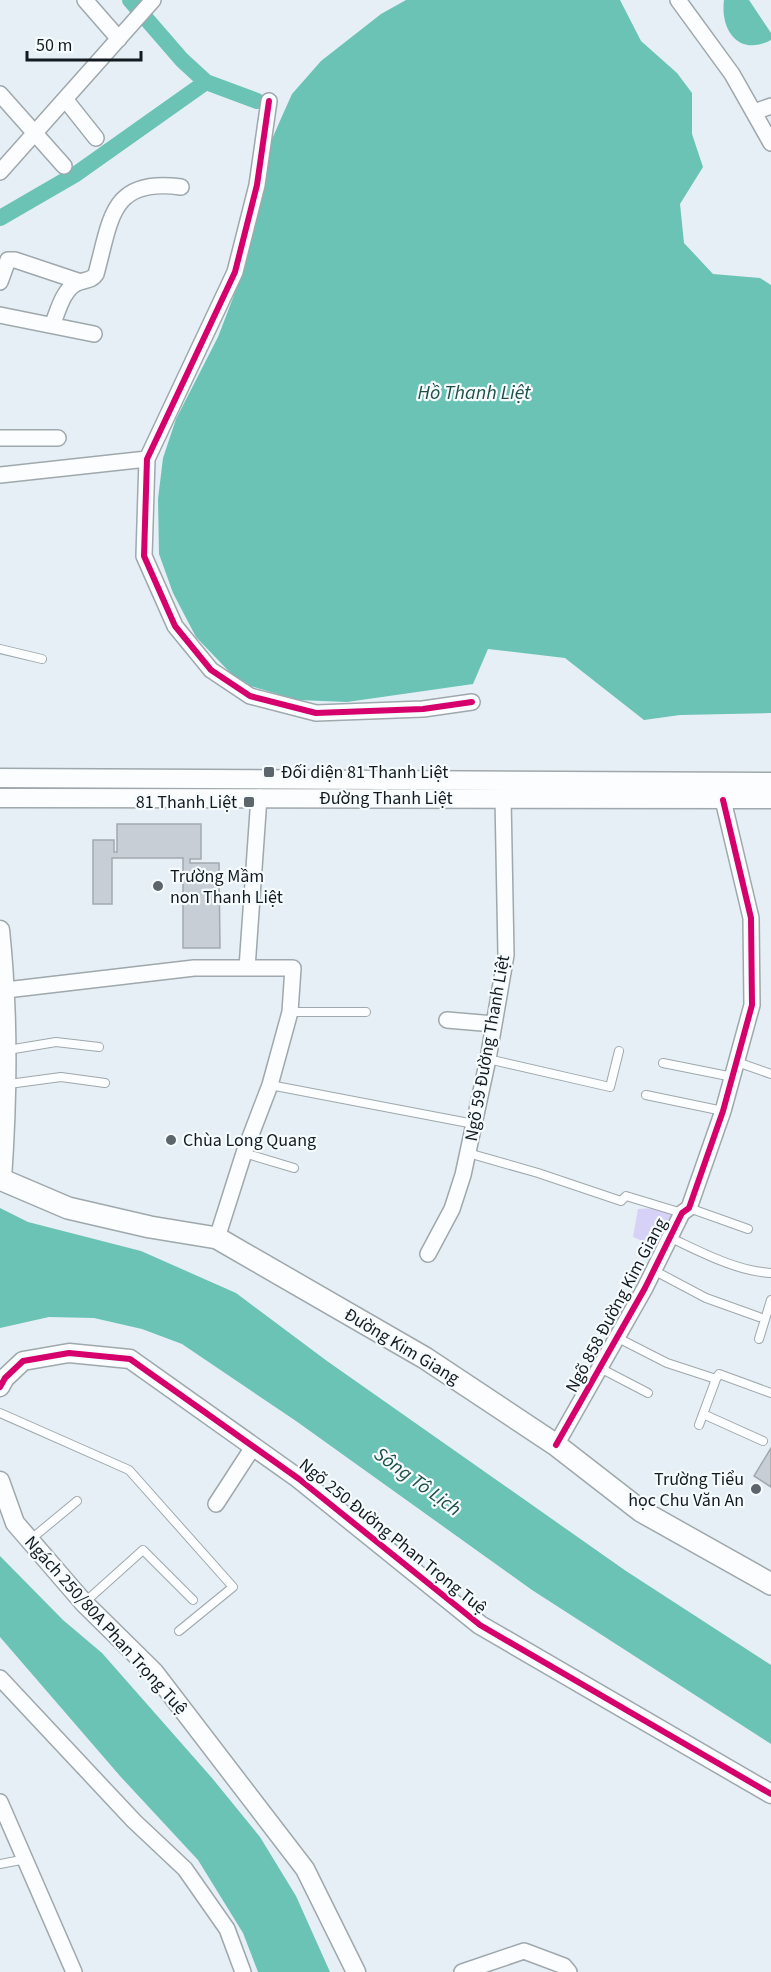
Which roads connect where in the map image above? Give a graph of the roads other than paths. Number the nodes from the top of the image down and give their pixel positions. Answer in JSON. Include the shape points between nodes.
{"nodes":[{"id":1,"x":85,"y":0,"type":"edge"},
{"id":2,"x":153,"y":0,"type":"edge"},
{"id":3,"x":678,"y":0,"type":"edge"},
{"id":4,"x":119,"y":39,"type":"junction"},
{"id":5,"x":0,"y":94,"type":"edge"},
{"id":6,"x":65,"y":99,"type":"junction"},
{"id":7,"x":269,"y":101,"type":"dead end"},
{"id":8,"x":771,"y":106,"type":"edge"},
{"id":9,"x":754,"y":112,"type":"junction"},
{"id":10,"x":35,"y":133,"type":"junction"},
{"id":11,"x":96,"y":138,"type":"dead end"},
{"id":12,"x":771,"y":143,"type":"edge"},
{"id":13,"x":64,"y":166,"type":"dead end"},
{"id":14,"x":0,"y":172,"type":"edge"},
{"id":15,"x":181,"y":187,"type":"dead end"},
{"id":16,"x":78,"y":281,"type":"junction"},
{"id":17,"x":0,"y":282,"type":"edge"},
{"id":18,"x":0,"y":315,"type":"edge"},
{"id":19,"x":52,"y":325,"type":"junction"},
{"id":20,"x":94,"y":334,"type":"dead end"},
{"id":21,"x":0,"y":438,"type":"edge"},
{"id":22,"x":58,"y":438,"type":"dead end"},
{"id":23,"x":147,"y":459,"type":"junction"},
{"id":24,"x":0,"y":476,"type":"edge"},
{"id":25,"x":0,"y":649,"type":"edge"},
{"id":26,"x":42,"y":658,"type":"dead end"},
{"id":27,"x":472,"y":702,"type":"dead end"},
{"id":28,"x":0,"y":778,"type":"edge"},
{"id":29,"x":771,"y":782,"type":"edge"},
{"id":30,"x":260,"y":797,"type":"junction"},
{"id":31,"x":0,"y":798,"type":"edge"},
{"id":32,"x":502,"y":798,"type":"junction"},
{"id":33,"x":771,"y":799,"type":"edge"},
{"id":34,"x":723,"y":800,"type":"junction"},
{"id":35,"x":0,"y":930,"type":"edge"},
{"id":36,"x":247,"y":968,"type":"junction"},
{"id":37,"x":6,"y":990,"type":"junction"},
{"id":38,"x":290,"y":1012,"type":"junction"},
{"id":39,"x":366,"y":1012,"type":"dead end"},
{"id":40,"x":447,"y":1020,"type":"dead end"},
{"id":41,"x":494,"y":1024,"type":"junction"},
{"id":42,"x":99,"y":1047,"type":"dead end"},
{"id":43,"x":8,"y":1050,"type":"junction"},
{"id":44,"x":619,"y":1050,"type":"dead end"},
{"id":45,"x":488,"y":1059,"type":"junction"},
{"id":46,"x":663,"y":1063,"type":"dead end"},
{"id":47,"x":735,"y":1069,"type":"junction"},
{"id":48,"x":771,"y":1074,"type":"edge"},
{"id":49,"x":105,"y":1083,"type":"dead end"},
{"id":50,"x":9,"y":1084,"type":"junction"},
{"id":51,"x":270,"y":1084,"type":"junction"},
{"id":52,"x":646,"y":1095,"type":"dead end"},
{"id":53,"x":723,"y":1111,"type":"junction"},
{"id":54,"x":474,"y":1125,"type":"junction"},
{"id":55,"x":244,"y":1153,"type":"junction"},
{"id":56,"x":468,"y":1153,"type":"junction"},
{"id":57,"x":294,"y":1168,"type":"dead end"},
{"id":58,"x":1,"y":1179,"type":"edge"},
{"id":59,"x":685,"y":1210,"type":"junction"},
{"id":60,"x":748,"y":1229,"type":"dead end"},
{"id":61,"x":217,"y":1238,"type":"junction"},
{"id":62,"x":671,"y":1238,"type":"junction"},
{"id":63,"x":428,"y":1254,"type":"dead end"},
{"id":64,"x":655,"y":1271,"type":"junction"},
{"id":65,"x":771,"y":1273,"type":"edge"},
{"id":66,"x":771,"y":1300,"type":"edge"},
{"id":67,"x":759,"y":1317,"type":"dead end"},
{"id":68,"x":618,"y":1338,"type":"junction"},
{"id":69,"x":759,"y":1339,"type":"dead end"},
{"id":70,"x":600,"y":1368,"type":"junction"},
{"id":71,"x":716,"y":1379,"type":"junction"},
{"id":72,"x":0,"y":1387,"type":"edge"},
{"id":73,"x":648,"y":1393,"type":"dead end"},
{"id":74,"x":771,"y":1394,"type":"edge"},
{"id":75,"x":0,"y":1413,"type":"edge"},
{"id":76,"x":703,"y":1414,"type":"junction"},
{"id":77,"x":699,"y":1425,"type":"dead end"},
{"id":78,"x":763,"y":1441,"type":"dead end"},
{"id":79,"x":556,"y":1445,"type":"junction"},
{"id":80,"x":253,"y":1447,"type":"junction"},
{"id":81,"x":0,"y":1481,"type":"edge"},
{"id":82,"x":77,"y":1501,"type":"dead end"},
{"id":83,"x":216,"y":1504,"type":"dead end"},
{"id":84,"x":29,"y":1541,"type":"junction"},
{"id":85,"x":771,"y":1584,"type":"edge"},
{"id":86,"x":193,"y":1600,"type":"dead end"},
{"id":87,"x":84,"y":1603,"type":"junction"},
{"id":88,"x":179,"y":1630,"type":"dead end"},
{"id":89,"x":0,"y":1678,"type":"edge"},
{"id":90,"x":771,"y":1794,"type":"edge"},
{"id":91,"x":0,"y":1802,"type":"edge"},
{"id":92,"x":26,"y":1859,"type":"junction"},
{"id":93,"x":0,"y":1864,"type":"edge"},
{"id":94,"x":74,"y":1972,"type":"edge"},
{"id":95,"x":243,"y":1972,"type":"edge"},
{"id":96,"x":356,"y":1972,"type":"edge"},
{"id":97,"x":462,"y":1972,"type":"edge"},
{"id":98,"x":569,"y":1972,"type":"edge"}],
"edges":[{"from":1,"to":4,"type":"street"},
{"from":2,"to":4,"type":"street"},
{"from":3,"to":9,"type":"street","via":[[732,74]]},
{"from":4,"to":6,"type":"street"},
{"from":5,"to":10,"type":"street"},
{"from":6,"to":10,"type":"street"},
{"from":6,"to":11,"type":"street"},
{"from":7,"to":23,"type":"street","via":[[257,185],[236,272]]},
{"from":8,"to":9,"type":"street"},
{"from":9,"to":12,"type":"street"},
{"from":10,"to":13,"type":"street"},
{"from":10,"to":14,"type":"street"},
{"from":15,"to":16,"type":"street","via":[[153,186],[125,197],[116,206],[96,274]]},
{"from":16,"to":17,"type":"street","via":[[8,260]]},
{"from":16,"to":19,"type":"street","via":[[66,292]]},
{"from":18,"to":19,"type":"street"},
{"from":19,"to":20,"type":"street"},
{"from":21,"to":22,"type":"street"},
{"from":23,"to":24,"type":"street"},
{"from":23,"to":27,"type":"street","via":[[144,556],[176,626],[211,670],[250,696],[316,713],[423,709]]},
{"from":25,"to":26,"type":"lane"},
{"from":28,"to":29,"type":"street","name":"Đường Thanh Liệt"},
{"from":30,"to":31,"type":"street","name":"Đường Thanh Liệt"},
{"from":30,"to":32,"type":"street","name":"Đường Thanh Liệt"},
{"from":30,"to":36,"type":"street"},
{"from":32,"to":34,"type":"street","name":"Đường Thanh Liệt"},
{"from":32,"to":41,"type":"street","name":"Ngõ 59 Đường Thanh Liệt","via":[[506,955]]},
{"from":33,"to":34,"type":"street","name":"Đường Thanh Liệt"},
{"from":34,"to":47,"type":"street","name":"Ngõ 858 Đường Kim Giang","via":[[751,918],[752,1005]]},
{"from":35,"to":37,"type":"street"},
{"from":36,"to":37,"type":"street","via":[[194,968]]},
{"from":36,"to":38,"type":"street","via":[[293,968]]},
{"from":37,"to":43,"type":"street"},
{"from":38,"to":39,"type":"lane"},
{"from":38,"to":51,"type":"street"},
{"from":40,"to":41,"type":"street"},
{"from":41,"to":45,"type":"street","name":"Ngõ 59 Đường Thanh Liệt"},
{"from":42,"to":43,"type":"lane","via":[[56,1042]]},
{"from":43,"to":50,"type":"street"},
{"from":44,"to":45,"type":"lane","via":[[610,1087]]},
{"from":45,"to":54,"type":"street","name":"Ngõ 59 Đường Thanh Liệt"},
{"from":46,"to":47,"type":"lane"},
{"from":47,"to":48,"type":"lane"},
{"from":47,"to":53,"type":"street","name":"Ngõ 858 Đường Kim Giang"},
{"from":49,"to":50,"type":"lane","via":[[61,1077]]},
{"from":50,"to":58,"type":"street"},
{"from":51,"to":54,"type":"lane"},
{"from":51,"to":55,"type":"street"},
{"from":52,"to":53,"type":"lane"},
{"from":53,"to":59,"type":"street","name":"Ngõ 858 Đường Kim Giang"},
{"from":54,"to":56,"type":"street","name":"Ngõ 59 Đường Thanh Liệt"},
{"from":55,"to":57,"type":"lane"},
{"from":55,"to":61,"type":"street"},
{"from":56,"to":59,"type":"lane","via":[[621,1200],[626,1196]]},
{"from":56,"to":63,"type":"street","name":"Ngõ 59 Đường Thanh Liệt","via":[[452,1209]]},
{"from":58,"to":61,"type":"main road","name":"Đường Kim Giang","via":[[68,1209]]},
{"from":59,"to":60,"type":"lane"},
{"from":59,"to":62,"type":"street","name":"Ngõ 858 Đường Kim Giang"},
{"from":61,"to":79,"type":"main road","name":"Đường Kim Giang","via":[[425,1358]]},
{"from":62,"to":64,"type":"street","name":"Ngõ 858 Đường Kim Giang"},
{"from":62,"to":65,"type":"lane","via":[[727,1263]]},
{"from":64,"to":67,"type":"lane","via":[[706,1298]]},
{"from":64,"to":68,"type":"street","name":"Ngõ 858 Đường Kim Giang"},
{"from":66,"to":69,"type":"lane"},
{"from":68,"to":70,"type":"street","name":"Ngõ 858 Đường Kim Giang"},
{"from":68,"to":71,"type":"lane","via":[[667,1363]]},
{"from":70,"to":73,"type":"lane"},
{"from":70,"to":79,"type":"street","name":"Ngõ 858 Đường Kim Giang"},
{"from":71,"to":74,"type":"lane","via":[[719,1374]]},
{"from":71,"to":76,"type":"lane"},
{"from":72,"to":80,"type":"street","name":"Ngõ 250 Đường Phan Trọng Tuệ","via":[[23,1361],[69,1353],[130,1359]]},
{"from":75,"to":88,"type":"lane","via":[[129,1470],[233,1587]]},
{"from":76,"to":77,"type":"lane"},
{"from":76,"to":78,"type":"lane"},
{"from":79,"to":85,"type":"main road","name":"Đường Kim Giang","via":[[641,1511]]},
{"from":80,"to":83,"type":"street"},
{"from":80,"to":90,"type":"street","name":"Ngõ 250 Đường Phan Trọng Tuệ","via":[[299,1479],[480,1625]]},
{"from":81,"to":84,"type":"street","name":"Ngách 250/80A Phan Trọng Tuệ","via":[[15,1523]]},
{"from":82,"to":84,"type":"lane"},
{"from":84,"to":87,"type":"street","name":"Ngách 250/80A Phan Trọng Tuệ"},
{"from":86,"to":87,"type":"lane","via":[[143,1550]]},
{"from":87,"to":96,"type":"street","name":"Ngách 250/80A Phan Trọng Tuệ","via":[[154,1672],[305,1869]]},
{"from":89,"to":95,"type":"street","via":[[134,1821],[185,1869],[227,1929]]},
{"from":91,"to":92,"type":"street"},
{"from":92,"to":93,"type":"lane"},
{"from":92,"to":94,"type":"street"},
{"from":97,"to":98,"type":"street","via":[[524,1951],[564,1966]]}]}
